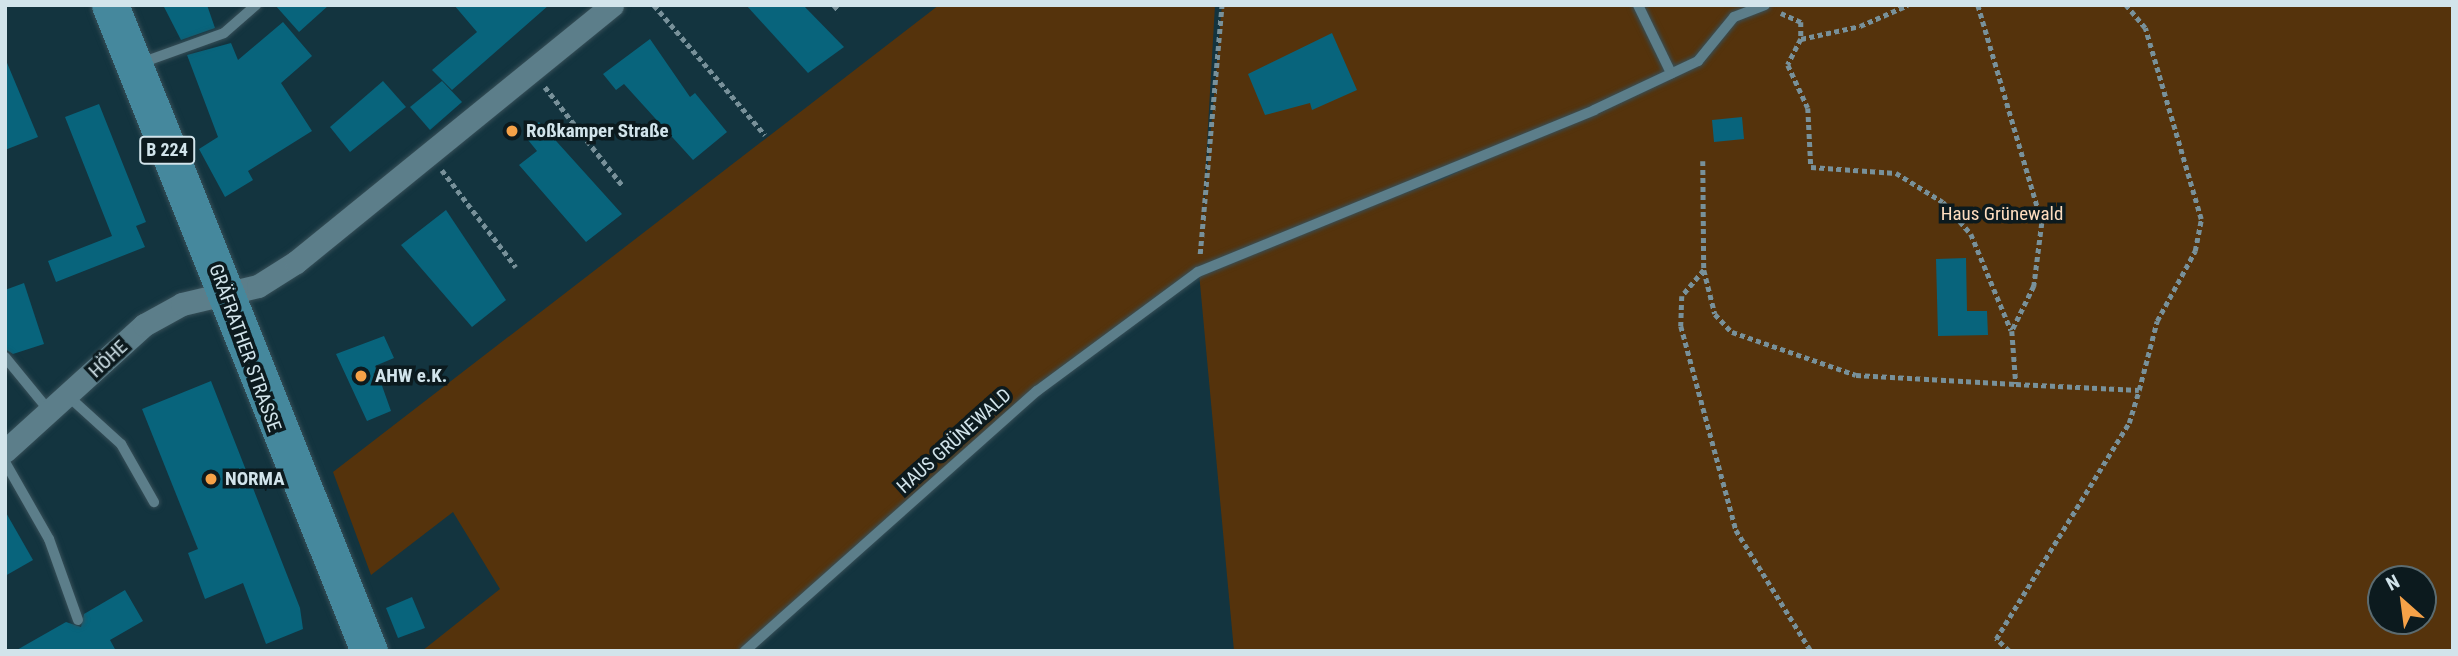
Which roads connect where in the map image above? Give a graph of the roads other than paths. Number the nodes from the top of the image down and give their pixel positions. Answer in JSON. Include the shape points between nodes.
{"nodes":[{"id":1,"x":110,"y":5,"type":"edge"},
{"id":2,"x":256,"y":5,"type":"edge"},
{"id":3,"x":612,"y":5,"type":"edge"},
{"id":4,"x":1638,"y":5,"type":"edge"},
{"id":5,"x":1765,"y":5,"type":"edge"},
{"id":6,"x":133,"y":66,"type":"junction"},
{"id":7,"x":1671,"y":73,"type":"junction"},
{"id":8,"x":226,"y":293,"type":"junction"},
{"id":9,"x":5,"y":357,"type":"edge"},
{"id":10,"x":68,"y":396,"type":"junction"},
{"id":11,"x":50,"y":413,"type":"junction"},
{"id":12,"x":5,"y":451,"type":"edge"},
{"id":13,"x":5,"y":462,"type":"edge"},
{"id":14,"x":154,"y":502,"type":"dead end"},
{"id":15,"x":78,"y":620,"type":"dead end"},
{"id":16,"x":364,"y":640,"type":"edge"},
{"id":17,"x":745,"y":651,"type":"edge"}],
"edges":[{"from":1,"to":6,"type":"main road","name":"GRÄFRATHER STRASSE","number":"B 224"},
{"from":2,"to":6,"type":"lane","via":[[224,33]]},
{"from":3,"to":8,"type":"street","via":[[276,276]]},
{"from":4,"to":7,"type":"lane"},
{"from":5,"to":7,"type":"lane","name":"HAUS GRÜNEWALD","via":[[1734,17],[1698,61]]},
{"from":6,"to":8,"type":"main road","name":"GRÄFRATHER STRASSE","number":"B 224"},
{"from":7,"to":17,"type":"lane","name":"HAUS GRÜNEWALD","via":[[1198,272],[1037,391]]},
{"from":8,"to":10,"type":"street","name":"HÖHE","via":[[182,304],[145,325]]},
{"from":8,"to":16,"type":"main road","name":"GRÄFRATHER STRASSE","number":"B 224","via":[[265,405]]},
{"from":9,"to":11,"type":"lane"},
{"from":10,"to":11,"type":"street","name":"HÖHE"},
{"from":10,"to":14,"type":"lane","via":[[121,444]]},
{"from":11,"to":12,"type":"street","name":"HÖHE"},
{"from":13,"to":15,"type":"lane","via":[[49,539]]}]}
